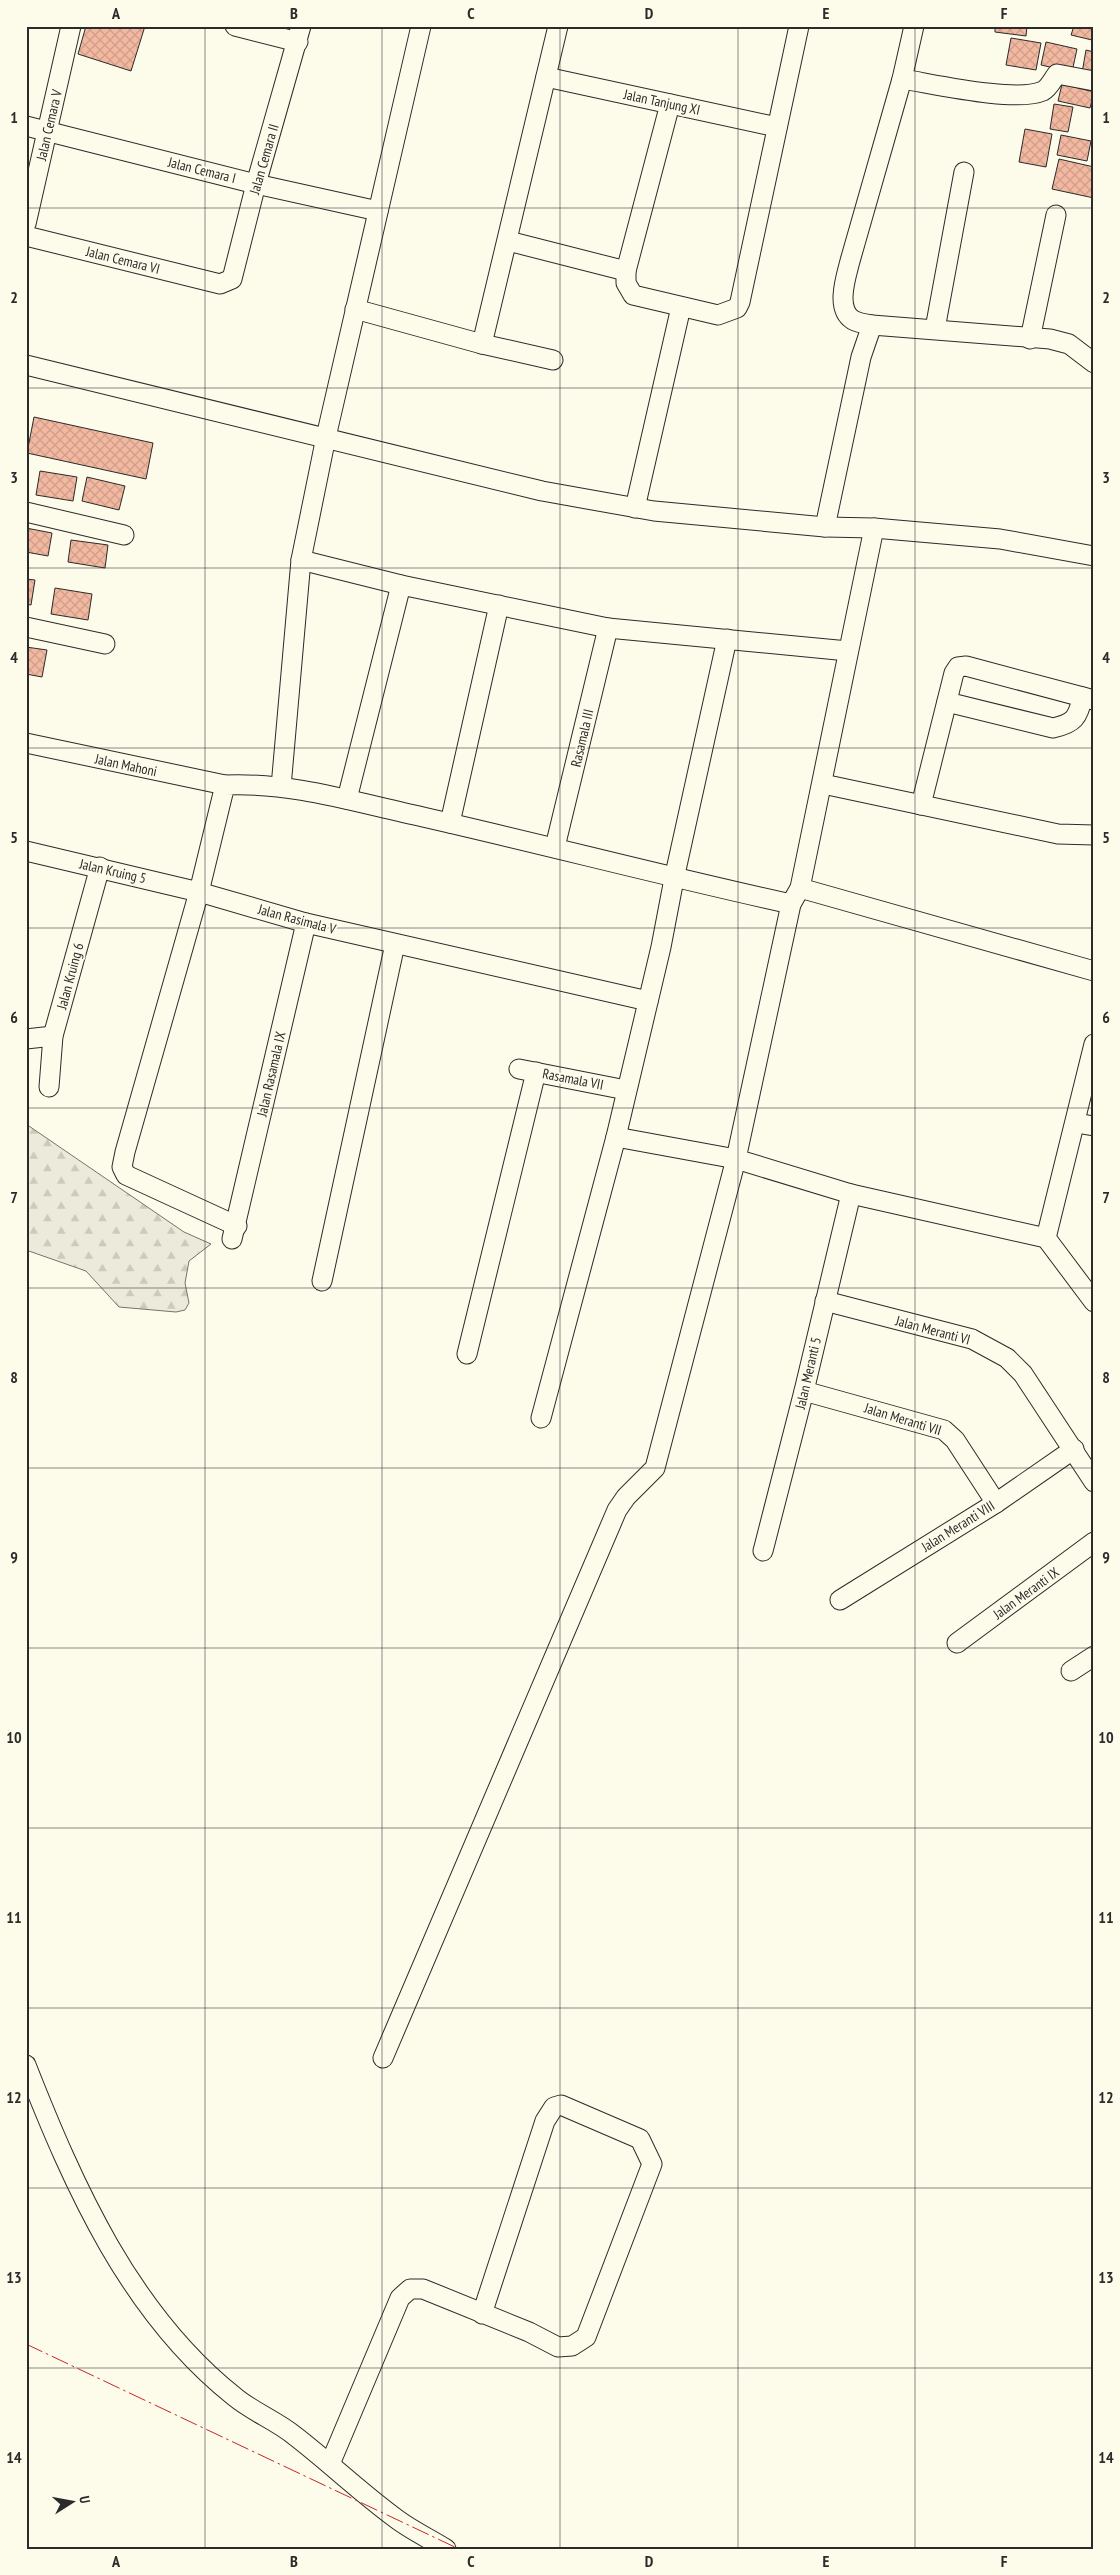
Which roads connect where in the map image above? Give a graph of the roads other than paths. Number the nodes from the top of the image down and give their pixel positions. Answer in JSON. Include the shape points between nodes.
{"nodes":[{"id":1,"x":71,"y":26,"type":"edge"},
{"id":2,"x":235,"y":26,"type":"edge"},
{"id":3,"x":421,"y":26,"type":"edge"},
{"id":4,"x":558,"y":26,"type":"edge"},
{"id":5,"x":799,"y":26,"type":"edge"},
{"id":6,"x":914,"y":26,"type":"edge"},
{"id":7,"x":300,"y":34,"type":"edge"},
{"id":8,"x":546,"y":77,"type":"junction"},
{"id":9,"x":902,"y":79,"type":"junction"},
{"id":10,"x":1094,"y":81,"type":"edge"},
{"id":11,"x":670,"y":104,"type":"junction"},
{"id":12,"x":26,"y":126,"type":"edge"},
{"id":13,"x":777,"y":127,"type":"junction"},
{"id":14,"x":48,"y":131,"type":"junction"},
{"id":15,"x":964,"y":172,"type":"dead end"},
{"id":16,"x":256,"y":184,"type":"junction"},
{"id":17,"x":378,"y":211,"type":"junction"},
{"id":18,"x":1056,"y":215,"type":"dead end"},
{"id":19,"x":26,"y":224,"type":"edge"},
{"id":20,"x":26,"y":236,"type":"edge"},
{"id":21,"x":508,"y":241,"type":"junction"},
{"id":22,"x":626,"y":271,"type":"junction"},
{"id":23,"x":220,"y":284,"type":"joint"},
{"id":24,"x":681,"y":308,"type":"junction"},
{"id":25,"x":355,"y":309,"type":"junction"},
{"id":26,"x":872,"y":325,"type":"junction"},
{"id":27,"x":935,"y":329,"type":"junction"},
{"id":28,"x":1030,"y":339,"type":"junction"},
{"id":29,"x":482,"y":344,"type":"junction"},
{"id":30,"x":553,"y":360,"type":"dead end"},
{"id":31,"x":1094,"y":363,"type":"edge"},
{"id":32,"x":26,"y":365,"type":"edge"},
{"id":33,"x":326,"y":437,"type":"junction"},
{"id":34,"x":635,"y":508,"type":"junction"},
{"id":35,"x":26,"y":512,"type":"edge"},
{"id":36,"x":825,"y":527,"type":"junction"},
{"id":37,"x":874,"y":528,"type":"junction"},
{"id":38,"x":124,"y":535,"type":"dead end"},
{"id":39,"x":1094,"y":556,"type":"edge"},
{"id":40,"x":301,"y":560,"type":"junction"},
{"id":41,"x":402,"y":586,"type":"junction"},
{"id":42,"x":499,"y":606,"type":"junction"},
{"id":43,"x":26,"y":627,"type":"edge"},
{"id":44,"x":608,"y":628,"type":"junction"},
{"id":45,"x":727,"y":639,"type":"junction"},
{"id":46,"x":105,"y":644,"type":"dead end"},
{"id":47,"x":848,"y":651,"type":"junction"},
{"id":48,"x":1088,"y":699,"type":"edge"},
{"id":49,"x":947,"y":702,"type":"junction"},
{"id":50,"x":26,"y":743,"type":"edge"},
{"id":51,"x":823,"y":784,"type":"junction"},
{"id":52,"x":225,"y":785,"type":"junction"},
{"id":53,"x":281,"y":787,"type":"junction"},
{"id":54,"x":347,"y":798,"type":"junction"},
{"id":55,"x":921,"y":805,"type":"junction"},
{"id":56,"x":450,"y":823,"type":"junction"},
{"id":57,"x":1094,"y":835,"type":"edge"},
{"id":58,"x":555,"y":847,"type":"junction"},
{"id":59,"x":26,"y":851,"type":"edge"},
{"id":60,"x":100,"y":867,"type":"junction"},
{"id":61,"x":674,"y":879,"type":"junction"},
{"id":62,"x":800,"y":888,"type":"junction"},
{"id":63,"x":199,"y":892,"type":"junction"},
{"id":64,"x":791,"y":904,"type":"junction"},
{"id":65,"x":306,"y":923,"type":"junction"},
{"id":66,"x":396,"y":944,"type":"junction"},
{"id":67,"x":1094,"y":970,"type":"edge"},
{"id":68,"x":648,"y":1001,"type":"junction"},
{"id":69,"x":53,"y":1036,"type":"junction"},
{"id":70,"x":26,"y":1038,"type":"edge"},
{"id":71,"x":1094,"y":1044,"type":"edge"},
{"id":72,"x":49,"y":1087,"type":"dead end"},
{"id":73,"x":626,"y":1090,"type":"junction"},
{"id":74,"x":1085,"y":1125,"type":"edge"},
{"id":75,"x":616,"y":1137,"type":"junction"},
{"id":76,"x":736,"y":1159,"type":"junction"},
{"id":77,"x":851,"y":1194,"type":"junction"},
{"id":78,"x":1046,"y":1238,"type":"junction"},
{"id":79,"x":322,"y":1281,"type":"dead end"},
{"id":80,"x":825,"y":1301,"type":"junction"},
{"id":81,"x":1094,"y":1302,"type":"edge"},
{"id":82,"x":467,"y":1354,"type":"dead end"},
{"id":83,"x":804,"y":1391,"type":"junction"},
{"id":84,"x":541,"y":1418,"type":"dead end"},
{"id":85,"x":1074,"y":1449,"type":"junction"},
{"id":86,"x":1094,"y":1482,"type":"edge"},
{"id":87,"x":996,"y":1503,"type":"junction"},
{"id":88,"x":1094,"y":1542,"type":"edge"},
{"id":89,"x":763,"y":1551,"type":"dead end"},
{"id":90,"x":840,"y":1600,"type":"dead end"},
{"id":91,"x":958,"y":1643,"type":"dead end"},
{"id":92,"x":1094,"y":1656,"type":"edge"},
{"id":93,"x":1072,"y":1671,"type":"dead end"},
{"id":94,"x":383,"y":2058,"type":"dead end"},
{"id":95,"x":26,"y":2065,"type":"edge"},
{"id":96,"x":482,"y":2314,"type":"junction"},
{"id":97,"x":330,"y":2464,"type":"junction"},
{"id":98,"x":446,"y":2549,"type":"edge"}],
"edges":[{"from":1,"to":14,"type":"street","name":"Jalan Cemara V"},
{"from":2,"to":7,"type":"street"},
{"from":3,"to":17,"type":"street"},
{"from":4,"to":8,"type":"street"},
{"from":5,"to":13,"type":"street"},
{"from":6,"to":9,"type":"street"},
{"from":7,"to":16,"type":"street","name":"Jalan Cemara II"},
{"from":8,"to":11,"type":"street","name":"Jalan Tanjung XI"},
{"from":8,"to":21,"type":"street"},
{"from":9,"to":10,"type":"street","via":[[1033,95],[1046,90],[1058,74]]},
{"from":9,"to":26,"type":"street","via":[[844,289],[844,308],[852,320]]},
{"from":11,"to":13,"type":"street","name":"Jalan Tanjung XI"},
{"from":11,"to":22,"type":"street"},
{"from":12,"to":14,"type":"street","name":"Jalan Cemara I"},
{"from":13,"to":24,"type":"street","via":[[740,302],[736,308],[718,315]]},
{"from":14,"to":16,"type":"street","name":"Jalan Cemara I"},
{"from":14,"to":19,"type":"street","name":"Jalan Cemara V"},
{"from":15,"to":27,"type":"street"},
{"from":16,"to":17,"type":"street","name":"Jalan Cemara I"},
{"from":16,"to":23,"type":"street","name":"Jalan Cemara II","via":[[232,279]]},
{"from":17,"to":25,"type":"street"},
{"from":18,"to":28,"type":"street"},
{"from":20,"to":23,"type":"street","name":"Jalan Cemara VI"},
{"from":21,"to":22,"type":"street"},
{"from":21,"to":29,"type":"street"},
{"from":22,"to":24,"type":"street","via":[[626,283],[633,295]]},
{"from":24,"to":34,"type":"street"},
{"from":25,"to":29,"type":"street"},
{"from":25,"to":33,"type":"street"},
{"from":26,"to":27,"type":"street"},
{"from":26,"to":36,"type":"street","via":[[861,357]]},
{"from":27,"to":28,"type":"street"},
{"from":28,"to":31,"type":"street","via":[[1050,339],[1069,344]]},
{"from":29,"to":30,"type":"street"},
{"from":32,"to":33,"type":"street"},
{"from":33,"to":34,"type":"street","via":[[542,491]]},
{"from":33,"to":40,"type":"street"},
{"from":34,"to":36,"type":"street"},
{"from":35,"to":38,"type":"street"},
{"from":36,"to":37,"type":"street"},
{"from":37,"to":39,"type":"street","via":[[1000,539]]},
{"from":37,"to":47,"type":"street"},
{"from":40,"to":41,"type":"street"},
{"from":40,"to":53,"type":"street"},
{"from":41,"to":42,"type":"street"},
{"from":41,"to":54,"type":"street"},
{"from":42,"to":44,"type":"street"},
{"from":42,"to":56,"type":"street"},
{"from":43,"to":46,"type":"street"},
{"from":44,"to":45,"type":"street"},
{"from":44,"to":58,"type":"street","name":"Rasamala III"},
{"from":45,"to":47,"type":"street"},
{"from":45,"to":61,"type":"street"},
{"from":47,"to":51,"type":"street"},
{"from":48,"to":49,"type":"street","via":[[1077,717],[1054,728]]},
{"from":48,"to":49,"type":"street","via":[[966,666],[958,667],[954,673]]},
{"from":49,"to":55,"type":"street"},
{"from":50,"to":52,"type":"street","name":"Jalan Mahoni"},
{"from":51,"to":55,"type":"street"},
{"from":51,"to":62,"type":"street"},
{"from":52,"to":53,"type":"street","name":"Jalan Mahoni"},
{"from":52,"to":63,"type":"street","name":"Jalan Rasamala IX"},
{"from":53,"to":54,"type":"street","name":"Jalan Mahoni"},
{"from":54,"to":56,"type":"street","name":"Jalan Mahoni"},
{"from":55,"to":57,"type":"street","via":[[1058,834]]},
{"from":56,"to":58,"type":"street","name":"Jalan Mahoni"},
{"from":58,"to":61,"type":"street","name":"Jalan Mahoni"},
{"from":59,"to":60,"type":"street","name":"Jalan Kruing 5"},
{"from":60,"to":63,"type":"street","name":"Jalan Kruing 5"},
{"from":60,"to":69,"type":"street","name":"Jalan Kruing 6"},
{"from":61,"to":64,"type":"street","name":"Jalan Mahoni"},
{"from":61,"to":68,"type":"street"},
{"from":62,"to":64,"type":"street"},
{"from":62,"to":67,"type":"street"},
{"from":63,"to":65,"type":"street","name":"Jalan Rasimala V"},
{"from":63,"to":65,"type":"street","name":"Jalan Rasamala IX","via":[[122,1167],[126,1175],[181,1201],[234,1232]]},
{"from":64,"to":76,"type":"street"},
{"from":65,"to":66,"type":"street","name":"Jalan Rasimala V"},
{"from":66,"to":68,"type":"street","name":"Jalan Rasimala V"},
{"from":66,"to":79,"type":"street"},
{"from":68,"to":73,"type":"street"},
{"from":69,"to":70,"type":"street"},
{"from":69,"to":72,"type":"street","name":"Jalan Kruing 6"},
{"from":71,"to":74,"type":"street"},
{"from":73,"to":75,"type":"street"},
{"from":73,"to":82,"type":"street","name":"Rasamala VII","via":[[528,1071]]},
{"from":74,"to":78,"type":"street"},
{"from":75,"to":76,"type":"street"},
{"from":75,"to":84,"type":"street"},
{"from":76,"to":77,"type":"street"},
{"from":76,"to":94,"type":"street","via":[[655,1468],[626,1497],[618,1510]]},
{"from":77,"to":78,"type":"street"},
{"from":77,"to":80,"type":"street","name":"Jalan Meranti 5"},
{"from":78,"to":81,"type":"street"},
{"from":80,"to":83,"type":"street","name":"Jalan Meranti 5"},
{"from":80,"to":85,"type":"street","name":"Jalan Meranti VI","via":[[972,1339],[1007,1358],[1023,1374]]},
{"from":83,"to":87,"type":"street","name":"Jalan Meranti VII","via":[[944,1430],[955,1440]]},
{"from":83,"to":89,"type":"street","name":"Jalan Meranti 5"},
{"from":85,"to":86,"type":"street","name":"Jalan Meranti VI"},
{"from":85,"to":87,"type":"street","name":"Jalan Meranti VIII"},
{"from":87,"to":90,"type":"street","name":"Jalan Meranti VIII"},
{"from":88,"to":91,"type":"street","name":"Jalan Meranti IX"},
{"from":92,"to":93,"type":"street"},
{"from":95,"to":97,"type":"street","via":[[85,2200],[140,2296],[195,2360],[235,2398],[293,2434]]},
{"from":96,"to":96,"type":"street","via":[[558,2347],[572,2346],[586,2337],[652,2164],[640,2139],[562,2105],[554,2107],[546,2121]]},
{"from":96,"to":97,"type":"street","via":[[423,2289],[410,2289],[400,2298]]},
{"from":97,"to":98,"type":"street","via":[[398,2520]]}]}
